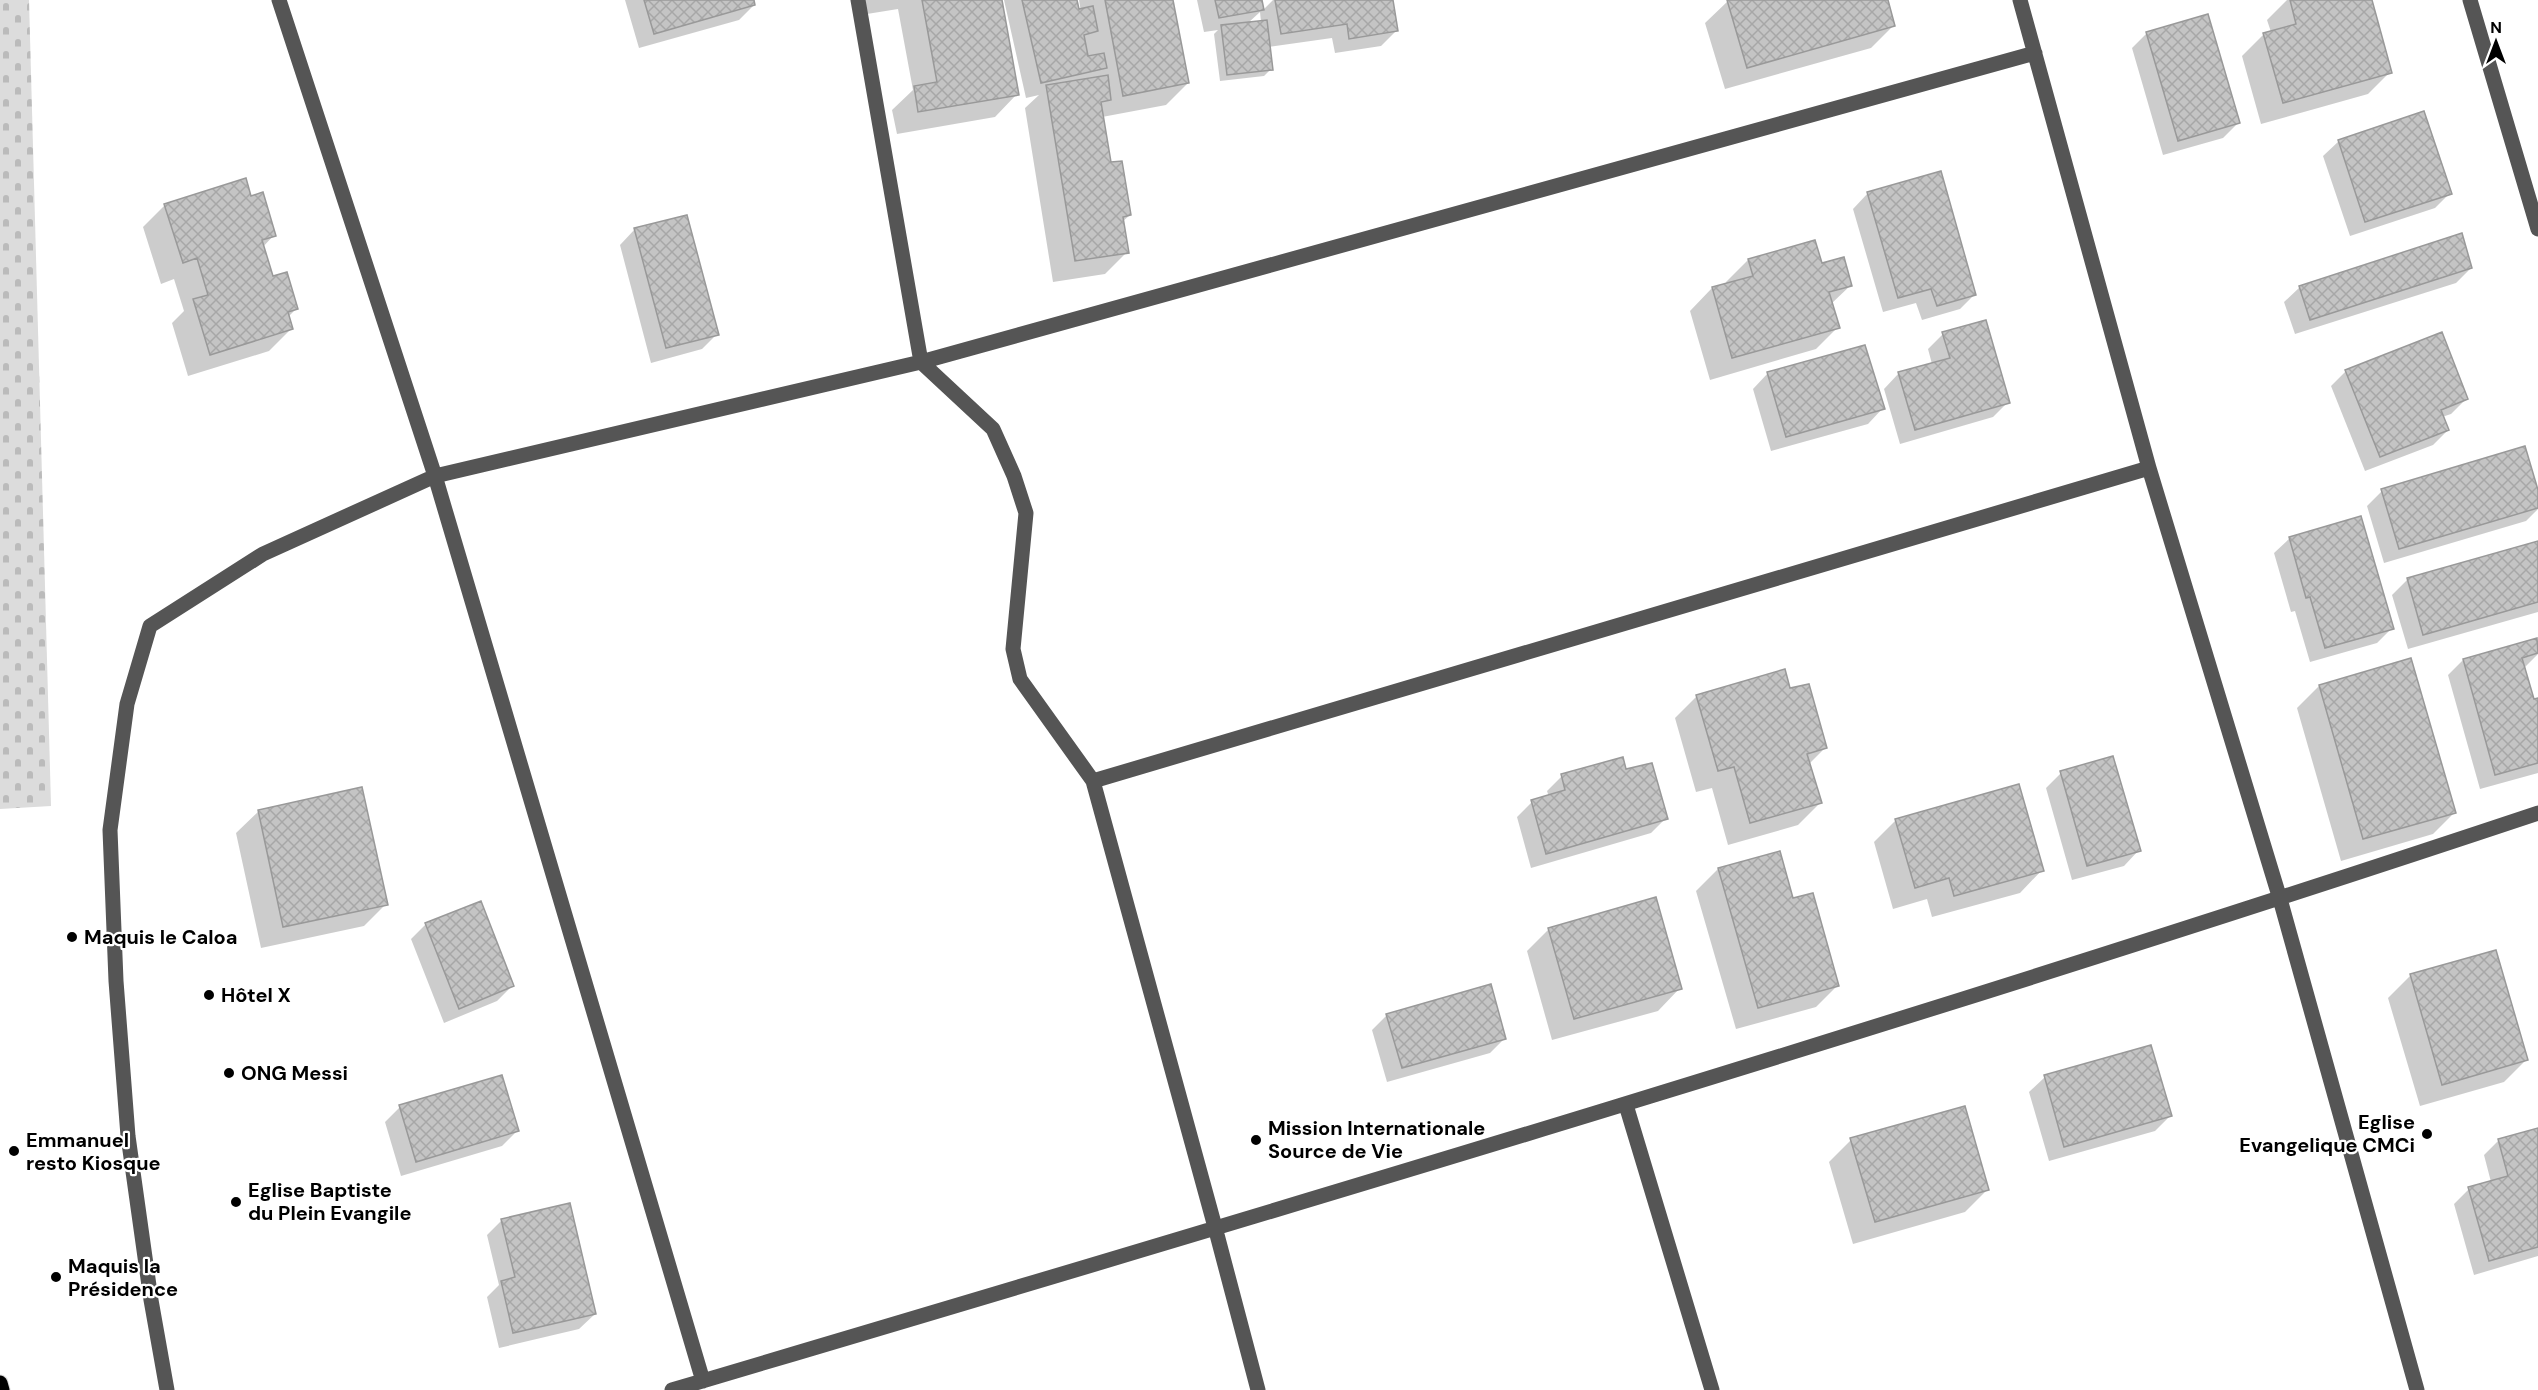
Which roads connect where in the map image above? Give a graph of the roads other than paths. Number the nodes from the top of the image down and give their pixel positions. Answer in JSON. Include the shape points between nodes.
{"nodes":[{"id":1,"x":279,"y":0,"type":"edge"},
{"id":2,"x":858,"y":0,"type":"edge"},
{"id":3,"x":2020,"y":0,"type":"edge"},
{"id":4,"x":2470,"y":0,"type":"edge"},
{"id":5,"x":2035,"y":53,"type":"junction"},
{"id":6,"x":2538,"y":229,"type":"edge"},
{"id":7,"x":921,"y":362,"type":"junction"},
{"id":8,"x":2149,"y":468,"type":"junction"},
{"id":9,"x":435,"y":476,"type":"junction"},
{"id":10,"x":1093,"y":781,"type":"junction"},
{"id":11,"x":2538,"y":813,"type":"edge"},
{"id":12,"x":2280,"y":899,"type":"junction"},
{"id":13,"x":1626,"y":1105,"type":"junction"},
{"id":14,"x":1215,"y":1227,"type":"junction"},
{"id":15,"x":703,"y":1381,"type":"junction"},
{"id":16,"x":0,"y":1383,"type":"edge"},
{"id":17,"x":2,"y":1390,"type":"edge"},
{"id":18,"x":167,"y":1390,"type":"edge"},
{"id":19,"x":672,"y":1390,"type":"edge"},
{"id":20,"x":1257,"y":1390,"type":"edge"},
{"id":21,"x":1712,"y":1390,"type":"edge"},
{"id":22,"x":2417,"y":1390,"type":"edge"}],
"edges":[{"from":1,"to":9,"type":"street"},
{"from":2,"to":7,"type":"street"},
{"from":3,"to":5,"type":"street"},
{"from":4,"to":6,"type":"street"},
{"from":5,"to":7,"type":"street"},
{"from":5,"to":8,"type":"street"},
{"from":7,"to":9,"type":"street"},
{"from":7,"to":10,"type":"street","via":[[993,429],[1014,476],[1026,513],[1013,649],[1020,679]]},
{"from":8,"to":10,"type":"street"},
{"from":8,"to":12,"type":"street"},
{"from":9,"to":15,"type":"street"},
{"from":9,"to":18,"type":"street","via":[[263,554],[150,626],[127,704],[110,830],[116,981],[128,1136]]},
{"from":10,"to":14,"type":"street"},
{"from":11,"to":12,"type":"street"},
{"from":12,"to":13,"type":"street"},
{"from":12,"to":22,"type":"street"},
{"from":13,"to":14,"type":"street"},
{"from":13,"to":21,"type":"street"},
{"from":14,"to":15,"type":"street"},
{"from":14,"to":20,"type":"street"},
{"from":15,"to":19,"type":"street"},
{"from":16,"to":17,"type":"main road"}]}
